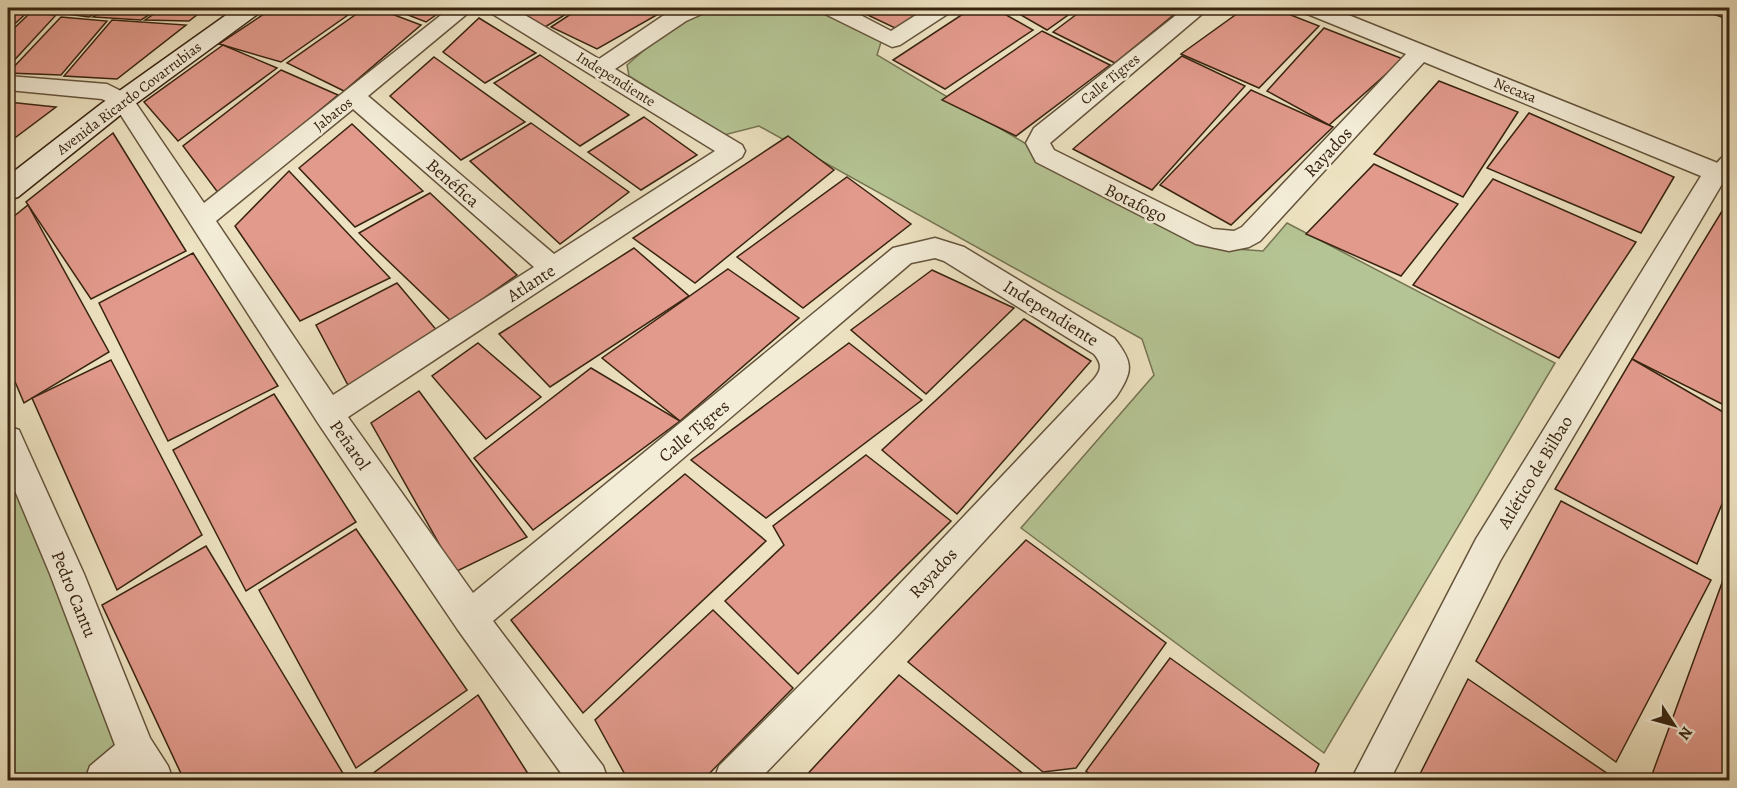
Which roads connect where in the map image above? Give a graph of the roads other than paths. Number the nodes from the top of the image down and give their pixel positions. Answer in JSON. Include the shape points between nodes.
{"nodes":[{"id":1,"x":223,"y":8,"type":"edge"},
{"id":2,"x":251,"y":8,"type":"edge"},
{"id":3,"x":463,"y":8,"type":"edge"},
{"id":4,"x":498,"y":8,"type":"edge"},
{"id":5,"x":696,"y":8,"type":"edge"},
{"id":6,"x":831,"y":8,"type":"edge"},
{"id":7,"x":941,"y":8,"type":"edge"},
{"id":8,"x":1198,"y":8,"type":"edge"},
{"id":9,"x":1313,"y":8,"type":"edge"},
{"id":10,"x":1421,"y":51,"type":"junction"},
{"id":11,"x":599,"y":69,"type":"junction"},
{"id":12,"x":8,"y":83,"type":"edge"},
{"id":13,"x":115,"y":97,"type":"junction"},
{"id":14,"x":354,"y":98,"type":"junction"},
{"id":15,"x":733,"y":151,"type":"joint"},
{"id":16,"x":1045,"y":156,"type":"joint"},
{"id":17,"x":8,"y":167,"type":"edge"},
{"id":18,"x":1725,"y":169,"type":"edge"},
{"id":19,"x":8,"y":189,"type":"edge"},
{"id":20,"x":202,"y":218,"type":"junction"},
{"id":21,"x":1230,"y":243,"type":"joint"},
{"id":22,"x":921,"y":250,"type":"joint"},
{"id":23,"x":553,"y":268,"type":"junction"},
{"id":24,"x":1113,"y":357,"type":"joint"},
{"id":25,"x":329,"y":414,"type":"junction"},
{"id":26,"x":8,"y":439,"type":"edge"},
{"id":27,"x":470,"y":618,"type":"junction"},
{"id":28,"x":145,"y":766,"type":"edge"},
{"id":29,"x":104,"y":780,"type":"edge"},
{"id":30,"x":589,"y":780,"type":"edge"},
{"id":31,"x":733,"y":780,"type":"edge"},
{"id":32,"x":1370,"y":780,"type":"edge"}],
"edges":[{"from":1,"to":13,"type":"street","name":"Avenida Ricardo Covarrubias"},
{"from":2,"to":13,"type":"street","name":"Avenida Ricardo Covarrubias"},
{"from":3,"to":14,"type":"street","name":"Jabatos"},
{"from":4,"to":11,"type":"street","name":"Independiente"},
{"from":5,"to":11,"type":"street"},
{"from":6,"to":7,"type":"street","via":[[892,40]]},
{"from":8,"to":16,"type":"street","name":"Calle Tigres","via":[[1043,134],[1038,143]]},
{"from":9,"to":10,"type":"street","name":"Necaxa"},
{"from":10,"to":18,"type":"street","name":"Necaxa"},
{"from":10,"to":21,"type":"street","name":"Rayados","via":[[1251,234]]},
{"from":11,"to":15,"type":"street","name":"Independiente"},
{"from":12,"to":13,"type":"street"},
{"from":13,"to":17,"type":"street","name":"Avenida Ricardo Covarrubias"},
{"from":13,"to":19,"type":"street","name":"Avenida Ricardo Covarrubias"},
{"from":13,"to":20,"type":"street","name":"Peñarol"},
{"from":14,"to":20,"type":"street","name":"Jabatos"},
{"from":14,"to":23,"type":"street","name":"Benéfica"},
{"from":15,"to":23,"type":"street","name":"Atlante"},
{"from":16,"to":21,"type":"street","name":"Botafogo","via":[[1205,237]]},
{"from":18,"to":32,"type":"street","name":"Atlético de Bilbao","via":[[1488,550]]},
{"from":20,"to":25,"type":"street","name":"Peñarol"},
{"from":22,"to":24,"type":"street","name":"Independiente","via":[[935,248],[954,254],[1104,346]]},
{"from":22,"to":27,"type":"street","name":"Calle Tigres","via":[[903,255]]},
{"from":23,"to":25,"type":"street","name":"Atlante"},
{"from":24,"to":31,"type":"street","name":"Rayados","via":[[1117,372],[1105,388]]},
{"from":25,"to":27,"type":"street","name":"Peñarol"},
{"from":26,"to":28,"type":"street","name":"Pedro Cantu"},
{"from":27,"to":30,"type":"street","name":"Peñarol"},
{"from":28,"to":29,"type":"street"}]}
